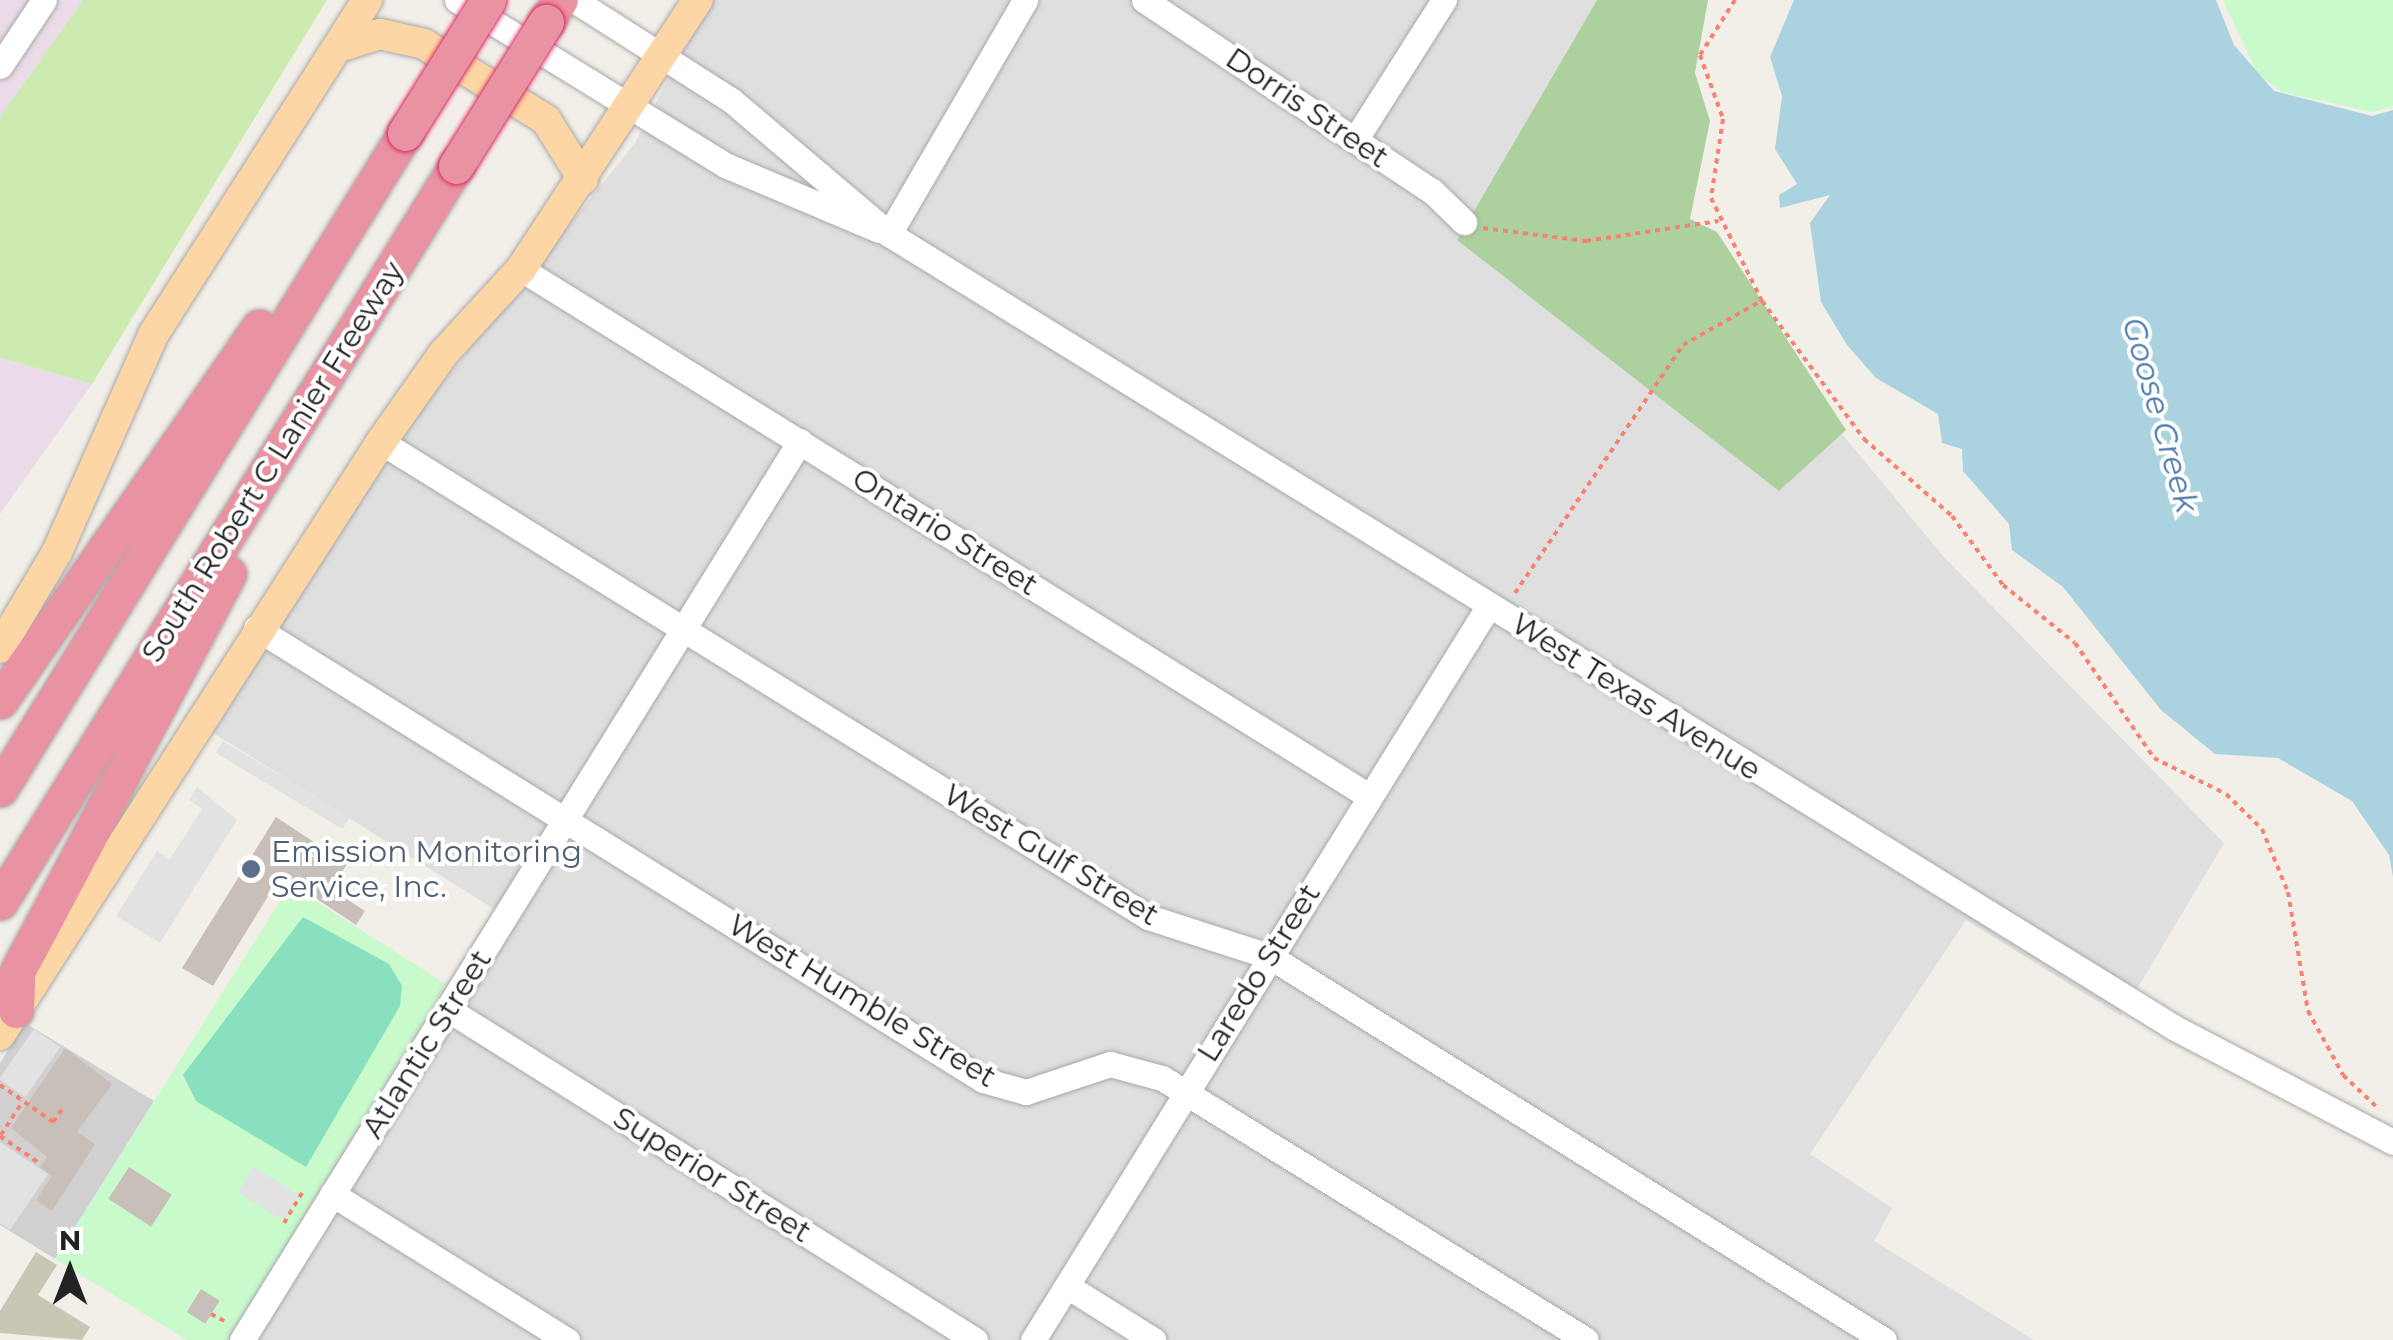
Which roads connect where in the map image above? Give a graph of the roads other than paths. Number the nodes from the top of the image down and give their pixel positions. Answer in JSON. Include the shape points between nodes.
{"nodes":[{"id":1,"x":44,"y":0,"type":"edge"},
{"id":2,"x":367,"y":0,"type":"edge"},
{"id":3,"x":457,"y":0,"type":"edge"},
{"id":4,"x":488,"y":0,"type":"edge"},
{"id":5,"x":698,"y":0,"type":"edge"},
{"id":6,"x":1024,"y":0,"type":"edge"},
{"id":7,"x":1144,"y":0,"type":"edge"},
{"id":8,"x":1444,"y":0,"type":"edge"},
{"id":9,"x":560,"y":7,"type":"edge"},
{"id":10,"x":1178,"y":9,"type":"edge"},
{"id":11,"x":340,"y":47,"type":"junction"},
{"id":12,"x":666,"y":58,"type":"junction"},
{"id":13,"x":0,"y":66,"type":"edge"},
{"id":14,"x":630,"y":111,"type":"junction"},
{"id":15,"x":1355,"y":140,"type":"junction"},
{"id":16,"x":583,"y":179,"type":"junction"},
{"id":17,"x":358,"y":208,"type":"junction"},
{"id":18,"x":1464,"y":222,"type":"road end"},
{"id":19,"x":889,"y":234,"type":"junction"},
{"id":20,"x":521,"y":269,"type":"junction"},
{"id":21,"x":389,"y":274,"type":"junction"},
{"id":22,"x":380,"y":442,"type":"junction"},
{"id":23,"x":800,"y":442,"type":"junction"},
{"id":24,"x":1494,"y":610,"type":"junction"},
{"id":25,"x":256,"y":628,"type":"junction"},
{"id":26,"x":682,"y":631,"type":"junction"},
{"id":27,"x":0,"y":648,"type":"edge"},
{"id":28,"x":0,"y":701,"type":"edge"},
{"id":29,"x":0,"y":789,"type":"edge"},
{"id":30,"x":1369,"y":796,"type":"junction"},
{"id":31,"x":565,"y":820,"type":"junction"},
{"id":32,"x":0,"y":902,"type":"edge"},
{"id":33,"x":1269,"y":956,"type":"junction"},
{"id":34,"x":450,"y":1010,"type":"junction"},
{"id":35,"x":8,"y":1023,"type":"edge"},
{"id":36,"x":1187,"y":1091,"type":"junction"},
{"id":37,"x":2388,"y":1139,"type":"edge"},
{"id":38,"x":332,"y":1194,"type":"junction"},
{"id":39,"x":1067,"y":1286,"type":"junction"},
{"id":40,"x":242,"y":1340,"type":"edge"},
{"id":41,"x":567,"y":1340,"type":"edge"},
{"id":42,"x":974,"y":1340,"type":"edge"},
{"id":43,"x":1032,"y":1340,"type":"edge"},
{"id":44,"x":1154,"y":1340,"type":"edge"},
{"id":45,"x":1586,"y":1340,"type":"edge"},
{"id":46,"x":1884,"y":1340,"type":"edge"}],
"edges":[{"from":1,"to":13,"type":"street"},
{"from":2,"to":11,"type":"main road"},
{"from":3,"to":14,"type":"street","name":"West Texas Avenue"},
{"from":4,"to":17,"type":"highway","name":"South Robert C Lanier Freeway","bridge":true},
{"from":5,"to":12,"type":"main road"},
{"from":6,"to":19,"type":"street"},
{"from":7,"to":10,"type":"street","name":"Dorris Street"},
{"from":8,"to":15,"type":"street"},
{"from":9,"to":12,"type":"street","name":"West Texas Avenue"},
{"from":9,"to":21,"type":"highway","name":"South Robert C Lanier Freeway","bridge":true},
{"from":10,"to":15,"type":"street","name":"Dorris Street"},
{"from":11,"to":16,"type":"main road","via":[[380,34],[424,44],[546,120]]},
{"from":11,"to":27,"type":"main road","via":[[152,335],[57,552]]},
{"from":12,"to":14,"type":"main road"},
{"from":12,"to":19,"type":"street","name":"West Texas Avenue","via":[[810,160]]},
{"from":14,"to":16,"type":"main road"},
{"from":14,"to":19,"type":"street","name":"West Texas Avenue","via":[[725,165]]},
{"from":15,"to":18,"type":"street","name":"Dorris Street"},
{"from":16,"to":20,"type":"main road"},
{"from":17,"to":28,"type":"highway","via":[[302,264]]},
{"from":17,"to":29,"type":"highway","name":"South Robert C Lanier Freeway"},
{"from":19,"to":24,"type":"street","name":"West Texas Avenue"},
{"from":20,"to":22,"type":"main road","via":[[443,354]]},
{"from":20,"to":23,"type":"street","name":"Ontario Street"},
{"from":21,"to":32,"type":"highway","name":"South Robert C Lanier Freeway"},
{"from":21,"to":35,"type":"highway","via":[[17,972]]},
{"from":22,"to":25,"type":"main road"},
{"from":22,"to":26,"type":"street","name":"West Gulf Street"},
{"from":23,"to":26,"type":"street","name":"Atlantic Street"},
{"from":23,"to":30,"type":"street","name":"Ontario Street"},
{"from":24,"to":30,"type":"street","name":"Laredo Street"},
{"from":24,"to":37,"type":"street","name":"West Texas Avenue","via":[[2175,1028]]},
{"from":25,"to":31,"type":"street","name":"West Humble Street"},
{"from":25,"to":35,"type":"main road"},
{"from":26,"to":31,"type":"street","name":"Atlantic Street"},
{"from":26,"to":33,"type":"street","name":"West Gulf Street","via":[[1148,917]]},
{"from":30,"to":33,"type":"street","name":"Laredo Street"},
{"from":31,"to":34,"type":"street","name":"Atlantic Street"},
{"from":31,"to":36,"type":"street","name":"West Humble Street","via":[[983,1080],[1026,1092],[1110,1064]]},
{"from":33,"to":36,"type":"street","name":"Laredo Street"},
{"from":33,"to":46,"type":"street","name":"West Gulf Street"},
{"from":34,"to":38,"type":"street","name":"Atlantic Street"},
{"from":34,"to":42,"type":"street","name":"Superior Street"},
{"from":36,"to":39,"type":"street","name":"Laredo Street"},
{"from":36,"to":45,"type":"street","name":"West Humble Street"},
{"from":38,"to":40,"type":"street","name":"Atlantic Street"},
{"from":38,"to":41,"type":"street"},
{"from":39,"to":43,"type":"street","name":"Laredo Street"},
{"from":39,"to":44,"type":"street"}]}
